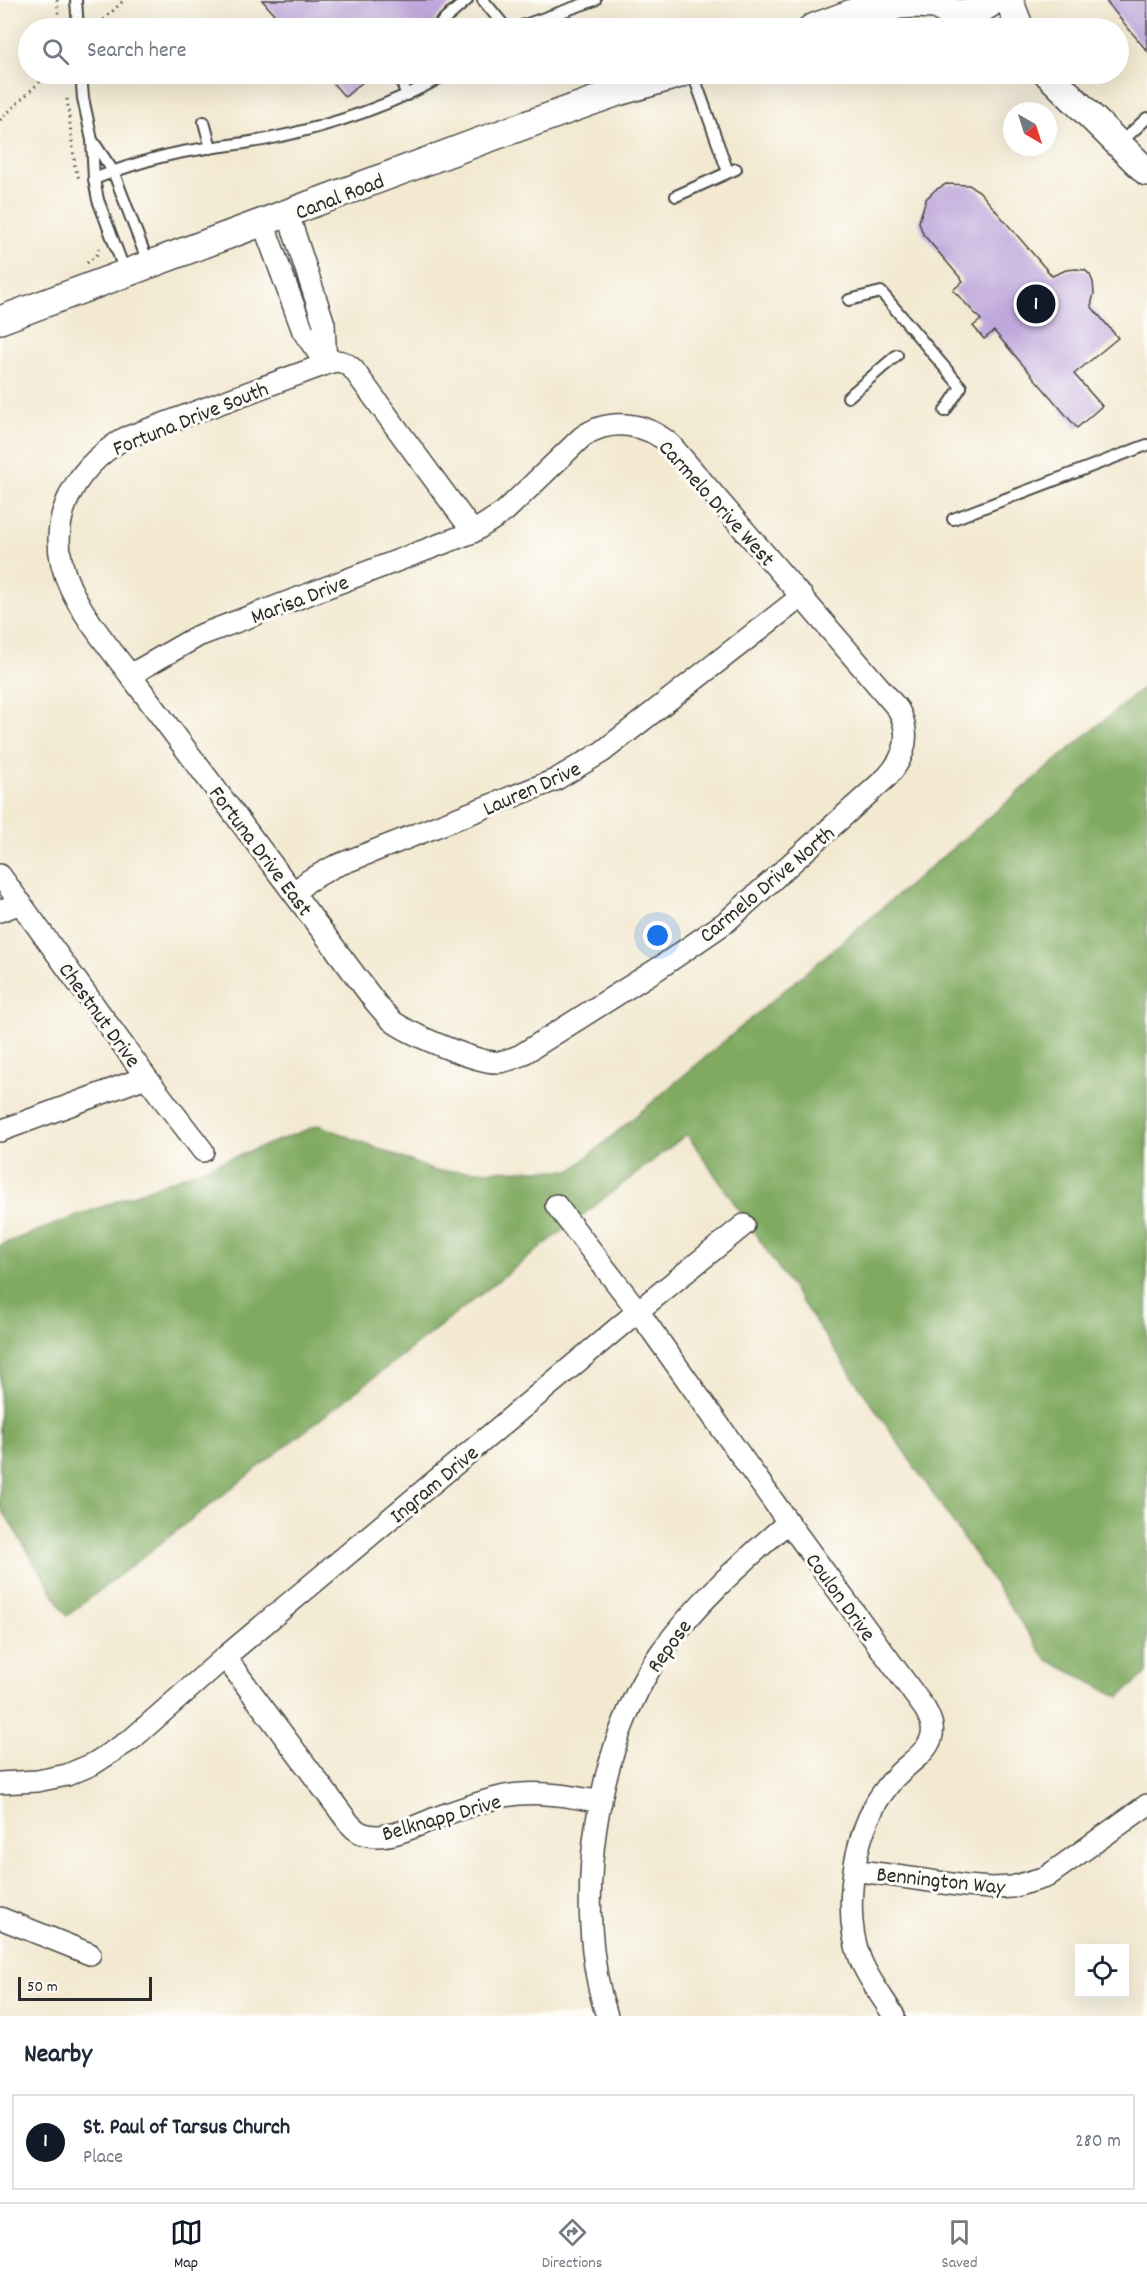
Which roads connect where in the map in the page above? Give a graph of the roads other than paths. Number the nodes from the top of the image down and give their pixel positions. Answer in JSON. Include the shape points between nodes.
{"nodes":[{"id":1,"x":76,"y":0,"type":"edge"},
{"id":2,"x":467,"y":0,"type":"edge"},
{"id":3,"x":483,"y":0,"type":"edge"},
{"id":4,"x":595,"y":0,"type":"edge"},
{"id":5,"x":994,"y":0,"type":"edge"},
{"id":6,"x":1009,"y":0,"type":"edge"},
{"id":7,"x":933,"y":2,"type":"edge"},
{"id":8,"x":861,"y":6,"type":"edge"},
{"id":9,"x":962,"y":14,"type":"junction"},
{"id":10,"x":77,"y":18,"type":"edge"},
{"id":11,"x":446,"y":18,"type":"edge"},
{"id":12,"x":498,"y":18,"type":"edge"},
{"id":13,"x":544,"y":18,"type":"edge"},
{"id":14,"x":834,"y":18,"type":"edge"},
{"id":15,"x":968,"y":18,"type":"edge"},
{"id":16,"x":1016,"y":18,"type":"edge"},
{"id":17,"x":82,"y":84,"type":"edge"},
{"id":18,"x":402,"y":84,"type":"edge"},
{"id":19,"x":428,"y":84,"type":"edge"},
{"id":20,"x":649,"y":84,"type":"edge"},
{"id":21,"x":697,"y":84,"type":"edge"},
{"id":22,"x":1058,"y":84,"type":"edge"},
{"id":23,"x":407,"y":95,"type":"junction"},
{"id":24,"x":1147,"y":118,"type":"edge"},
{"id":25,"x":204,"y":122,"type":"dead end"},
{"id":26,"x":92,"y":140,"type":"junction"},
{"id":27,"x":1119,"y":144,"type":"junction"},
{"id":28,"x":211,"y":148,"type":"junction"},
{"id":29,"x":113,"y":171,"type":"junction"},
{"id":30,"x":1147,"y":172,"type":"edge"},
{"id":31,"x":94,"y":179,"type":"junction"},
{"id":32,"x":676,"y":196,"type":"dead end"},
{"id":33,"x":288,"y":214,"type":"junction"},
{"id":34,"x":263,"y":223,"type":"junction"},
{"id":35,"x":137,"y":269,"type":"junction"},
{"id":36,"x":849,"y":300,"type":"dead end"},
{"id":37,"x":0,"y":320,"type":"edge"},
{"id":38,"x":897,"y":355,"type":"dead end"},
{"id":39,"x":326,"y":364,"type":"junction"},
{"id":40,"x":848,"y":396,"type":"dead end"},
{"id":41,"x":945,"y":411,"type":"dead end"},
{"id":42,"x":1147,"y":445,"type":"edge"},
{"id":43,"x":953,"y":519,"type":"dead end"},
{"id":44,"x":473,"y":532,"type":"junction"},
{"id":45,"x":802,"y":596,"type":"junction"},
{"id":46,"x":94,"y":627,"type":"joint"},
{"id":47,"x":130,"y":675,"type":"junction"},
{"id":48,"x":905,"y":749,"type":"joint"},
{"id":49,"x":0,"y":875,"type":"edge"},
{"id":50,"x":294,"y":893,"type":"junction"},
{"id":51,"x":21,"y":903,"type":"junction"},
{"id":52,"x":0,"y":911,"type":"edge"},
{"id":53,"x":450,"y":1049,"type":"joint"},
{"id":54,"x":147,"y":1077,"type":"junction"},
{"id":55,"x":0,"y":1131,"type":"edge"},
{"id":56,"x":203,"y":1151,"type":"dead end"},
{"id":57,"x":556,"y":1205,"type":"dead end"},
{"id":58,"x":744,"y":1225,"type":"dead end"},
{"id":59,"x":638,"y":1311,"type":"junction"},
{"id":60,"x":788,"y":1522,"type":"junction"},
{"id":61,"x":225,"y":1657,"type":"junction"},
{"id":62,"x":0,"y":1783,"type":"edge"},
{"id":63,"x":601,"y":1802,"type":"junction"},
{"id":64,"x":1147,"y":1805,"type":"edge"},
{"id":65,"x":854,"y":1870,"type":"junction"},
{"id":66,"x":0,"y":1918,"type":"edge"},
{"id":67,"x":90,"y":1954,"type":"dead end"},
{"id":68,"x":607,"y":2016,"type":"edge"},
{"id":69,"x":894,"y":2016,"type":"edge"}],
"edges":[{"from":1,"to":10,"type":"lane"},
{"from":2,"to":11,"type":"lane"},
{"from":3,"to":12,"type":"lane"},
{"from":4,"to":13,"type":"lane"},
{"from":5,"to":9,"type":"street","via":[[975,12]]},
{"from":6,"to":16,"type":"street"},
{"from":7,"to":8,"type":"street","via":[[899,5],[878,12]]},
{"from":7,"to":9,"type":"street"},
{"from":8,"to":14,"type":"street"},
{"from":9,"to":15,"type":"street"},
{"from":17,"to":26,"type":"lane"},
{"from":18,"to":23,"type":"lane"},
{"from":19,"to":23,"type":"lane"},
{"from":20,"to":33,"type":"street","name":"Canal Road","via":[[558,113]]},
{"from":21,"to":32,"type":"lane","via":[[732,171]]},
{"from":22,"to":27,"type":"street"},
{"from":23,"to":28,"type":"lane","via":[[333,123]]},
{"from":24,"to":27,"type":"lane"},
{"from":25,"to":28,"type":"lane"},
{"from":26,"to":29,"type":"lane"},
{"from":26,"to":31,"type":"lane"},
{"from":27,"to":30,"type":"street"},
{"from":28,"to":29,"type":"lane","via":[[169,154]]},
{"from":29,"to":31,"type":"lane"},
{"from":29,"to":35,"type":"lane"},
{"from":31,"to":35,"type":"lane","via":[[98,200]]},
{"from":33,"to":34,"type":"street","name":"Canal Road"},
{"from":33,"to":39,"type":"street","via":[[324,324]]},
{"from":34,"to":35,"type":"street","name":"Canal Road"},
{"from":34,"to":39,"type":"street","via":[[303,331]]},
{"from":35,"to":37,"type":"street","name":"Canal Road"},
{"from":36,"to":41,"type":"lane","via":[[881,292],[961,387]]},
{"from":38,"to":40,"type":"lane"},
{"from":39,"to":44,"type":"street","via":[[339,361],[353,369]]},
{"from":39,"to":46,"type":"street","name":"Fortuna Drive South","via":[[125,438],[89,464],[69,495],[60,539],[67,579]]},
{"from":42,"to":43,"type":"lane"},
{"from":44,"to":45,"type":"street","name":"Carmelo Drive West","via":[[504,512],[589,431],[612,424],[635,426],[671,445]]},
{"from":44,"to":47,"type":"street","name":"Marisa Drive","via":[[198,636]]},
{"from":45,"to":48,"type":"street","name":"Carmelo Drive West","via":[[898,709],[906,727]]},
{"from":45,"to":50,"type":"street","name":"Lauren Drive","via":[[602,752],[572,771],[333,867]]},
{"from":46,"to":47,"type":"street","name":"Fortuna Drive East"},
{"from":47,"to":50,"type":"street","name":"Fortuna Drive East"},
{"from":48,"to":53,"type":"street","name":"Carmelo Drive North","via":[[887,777],[736,914],[658,968],[521,1055],[498,1062],[486,1061]]},
{"from":49,"to":51,"type":"street","name":"Chestnut Drive"},
{"from":50,"to":53,"type":"street","name":"Fortuna Drive East","via":[[389,1018]]},
{"from":51,"to":52,"type":"street"},
{"from":51,"to":54,"type":"street","name":"Chestnut Drive"},
{"from":54,"to":55,"type":"street"},
{"from":54,"to":56,"type":"street","name":"Chestnut Drive"},
{"from":57,"to":59,"type":"street","name":"Coulon Drive"},
{"from":58,"to":59,"type":"street","name":"Ingram Drive"},
{"from":59,"to":60,"type":"street","name":"Coulon Drive"},
{"from":59,"to":61,"type":"street","name":"Ingram Drive"},
{"from":60,"to":63,"type":"street","name":"Repose","via":[[699,1603],[660,1653],[630,1706]]},
{"from":60,"to":65,"type":"street","name":"Coulon Drive","via":[[932,1722],[928,1745],[893,1779],[873,1808]]},
{"from":61,"to":62,"type":"street","name":"Ingram Drive","via":[[124,1744],[93,1764],[37,1781]]},
{"from":61,"to":63,"type":"street","name":"Belknapp Drive","via":[[349,1823],[366,1835],[400,1832],[506,1796],[530,1794]]},
{"from":63,"to":68,"type":"street","name":"Repose","via":[[589,1907],[594,1969]]},
{"from":64,"to":65,"type":"street","name":"Bennington Way","via":[[1046,1877],[1012,1887],[964,1886]]},
{"from":65,"to":69,"type":"street","name":"Coulon Drive","via":[[855,1940],[861,1961]]},
{"from":66,"to":67,"type":"street"}]}
